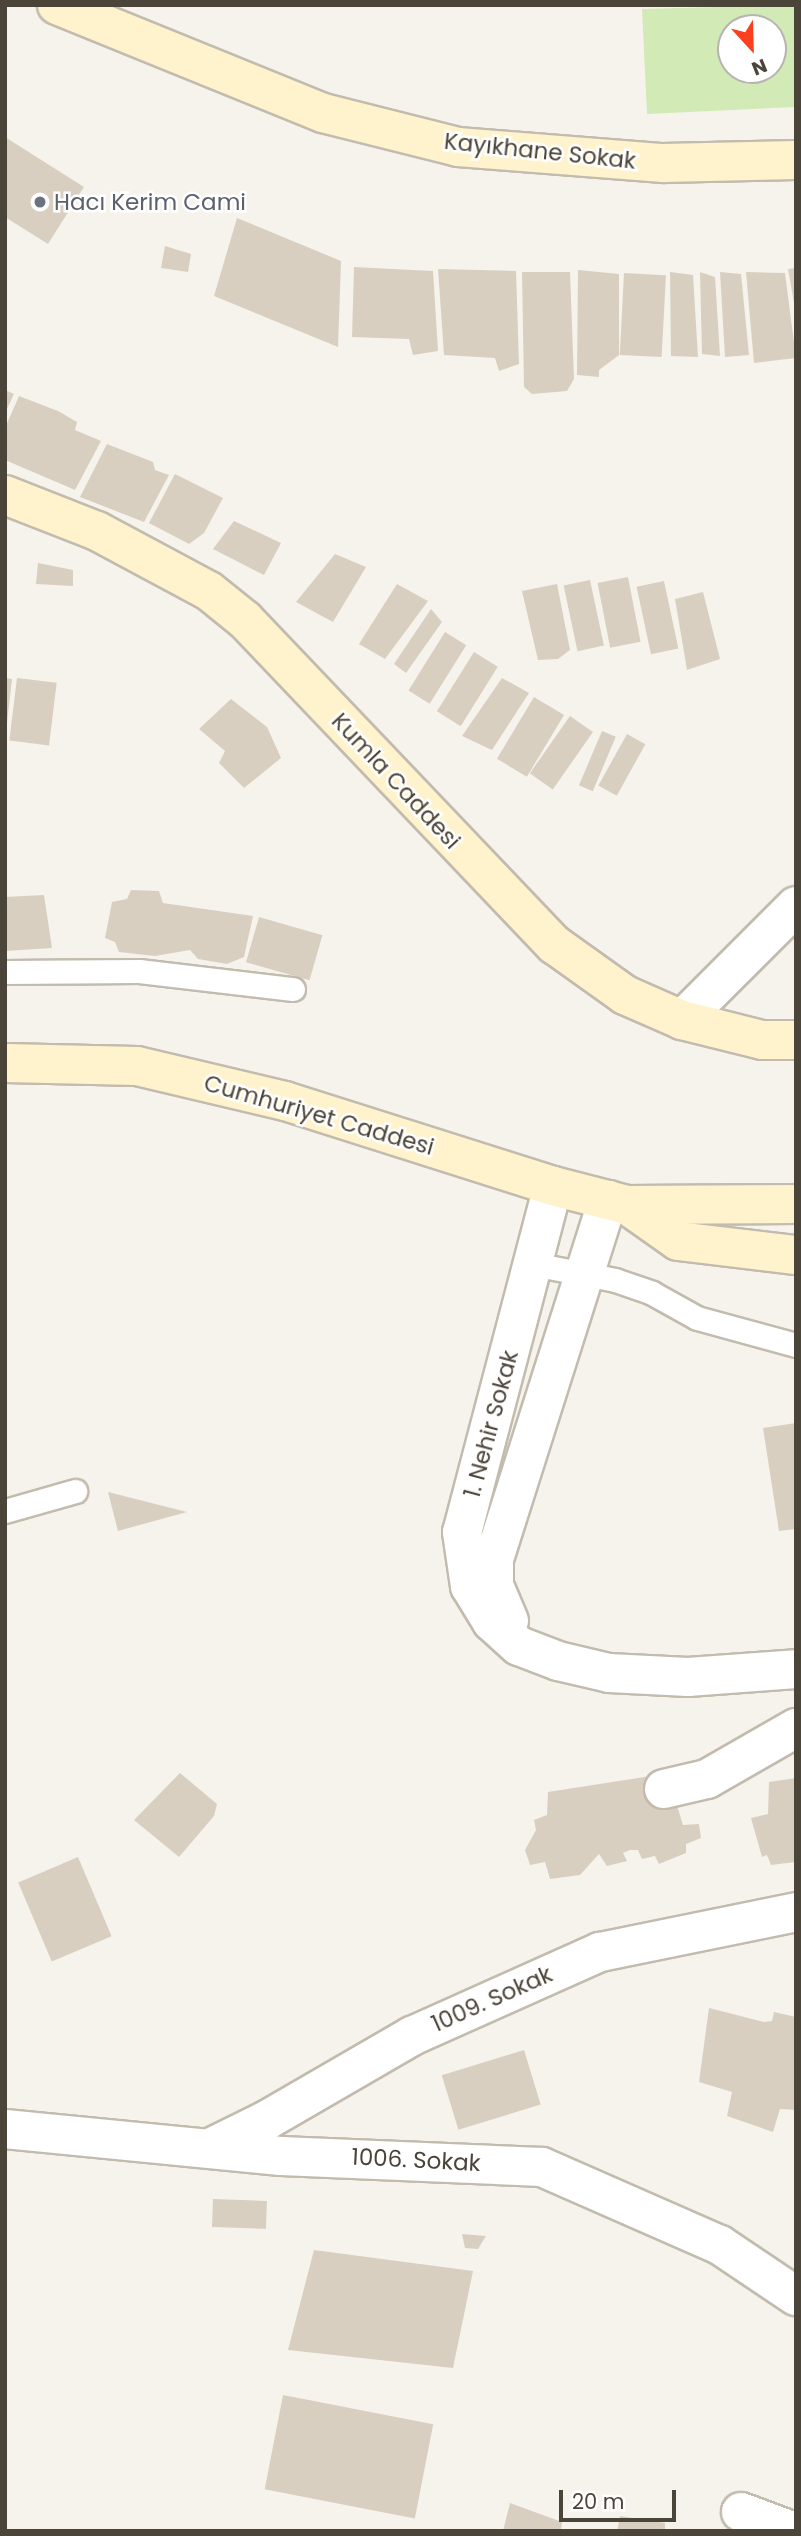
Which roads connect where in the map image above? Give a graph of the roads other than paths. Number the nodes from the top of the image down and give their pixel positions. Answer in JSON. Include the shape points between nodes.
{"nodes":[{"id":1,"x":57,"y":5,"type":"edge"},
{"id":2,"x":796,"y":160,"type":"edge"},
{"id":3,"x":5,"y":495,"type":"edge"},
{"id":4,"x":796,"y":906,"type":"edge"},
{"id":5,"x":5,"y":972,"type":"edge"},
{"id":6,"x":293,"y":989,"type":"dead end"},
{"id":7,"x":682,"y":1020,"type":"junction"},
{"id":8,"x":796,"y":1040,"type":"edge"},
{"id":9,"x":5,"y":1063,"type":"edge"},
{"id":10,"x":553,"y":1186,"type":"junction"},
{"id":11,"x":617,"y":1203,"type":"junction"},
{"id":12,"x":796,"y":1204,"type":"edge"},
{"id":13,"x":796,"y":1255,"type":"edge"},
{"id":14,"x":533,"y":1264,"type":"junction"},
{"id":15,"x":584,"y":1274,"type":"junction"},
{"id":16,"x":796,"y":1345,"type":"edge"},
{"id":17,"x":75,"y":1492,"type":"dead end"},
{"id":18,"x":5,"y":1511,"type":"edge"},
{"id":19,"x":519,"y":1646,"type":"junction"},
{"id":20,"x":796,"y":1669,"type":"edge"},
{"id":21,"x":796,"y":1728,"type":"edge"},
{"id":22,"x":664,"y":1789,"type":"dead end"},
{"id":23,"x":796,"y":1912,"type":"edge"},
{"id":24,"x":5,"y":2129,"type":"edge"},
{"id":25,"x":212,"y":2147,"type":"junction"},
{"id":26,"x":796,"y":2296,"type":"edge"},
{"id":27,"x":741,"y":2512,"type":"dead end"},
{"id":28,"x":792,"y":2531,"type":"edge"}],
"edges":[{"from":1,"to":2,"type":"street","name":"Kayıkhane Sokak","via":[[323,113],[458,147],[663,163]]},
{"from":3,"to":7,"type":"street","name":"Kumla Caddesi","via":[[97,531],[209,591],[245,620],[555,945],[625,995]]},
{"from":4,"to":7,"type":"street"},
{"from":5,"to":6,"type":"lane","via":[[139,971]]},
{"from":7,"to":8,"type":"street","name":"Kumla Caddesi","via":[[762,1040]]},
{"from":9,"to":10,"type":"street","name":"Cumhuriyet Caddesi","via":[[137,1066],[285,1101]]},
{"from":10,"to":11,"type":"street","name":"Cumhuriyet Caddesi"},
{"from":10,"to":14,"type":"street","name":"1. Nehir Sokak"},
{"from":11,"to":12,"type":"street"},
{"from":11,"to":13,"type":"street","via":[[678,1241]]},
{"from":11,"to":15,"type":"street","name":"1. Nehir Sokak"},
{"from":14,"to":15,"type":"lane"},
{"from":14,"to":19,"type":"street","name":"1. Nehir Sokak","via":[[462,1532],[470,1586],[492,1622]]},
{"from":15,"to":16,"type":"lane","via":[[652,1293],[697,1318]]},
{"from":15,"to":19,"type":"street","name":"1. Nehir Sokak","via":[[494,1559],[494,1586]]},
{"from":17,"to":18,"type":"lane"},
{"from":19,"to":20,"type":"street","name":"1. Nehir Sokak","via":[[609,1673],[688,1677]]},
{"from":21,"to":22,"type":"street","via":[[706,1779]]},
{"from":23,"to":25,"type":"street","name":"1009. Sokak","via":[[667,1937],[576,1962],[412,2036]]},
{"from":24,"to":25,"type":"street","name":"1006. Sokak"},
{"from":25,"to":26,"type":"street","name":"1006. Sokak","via":[[281,2156],[542,2167],[720,2245]]},
{"from":27,"to":28,"type":"street"}]}
